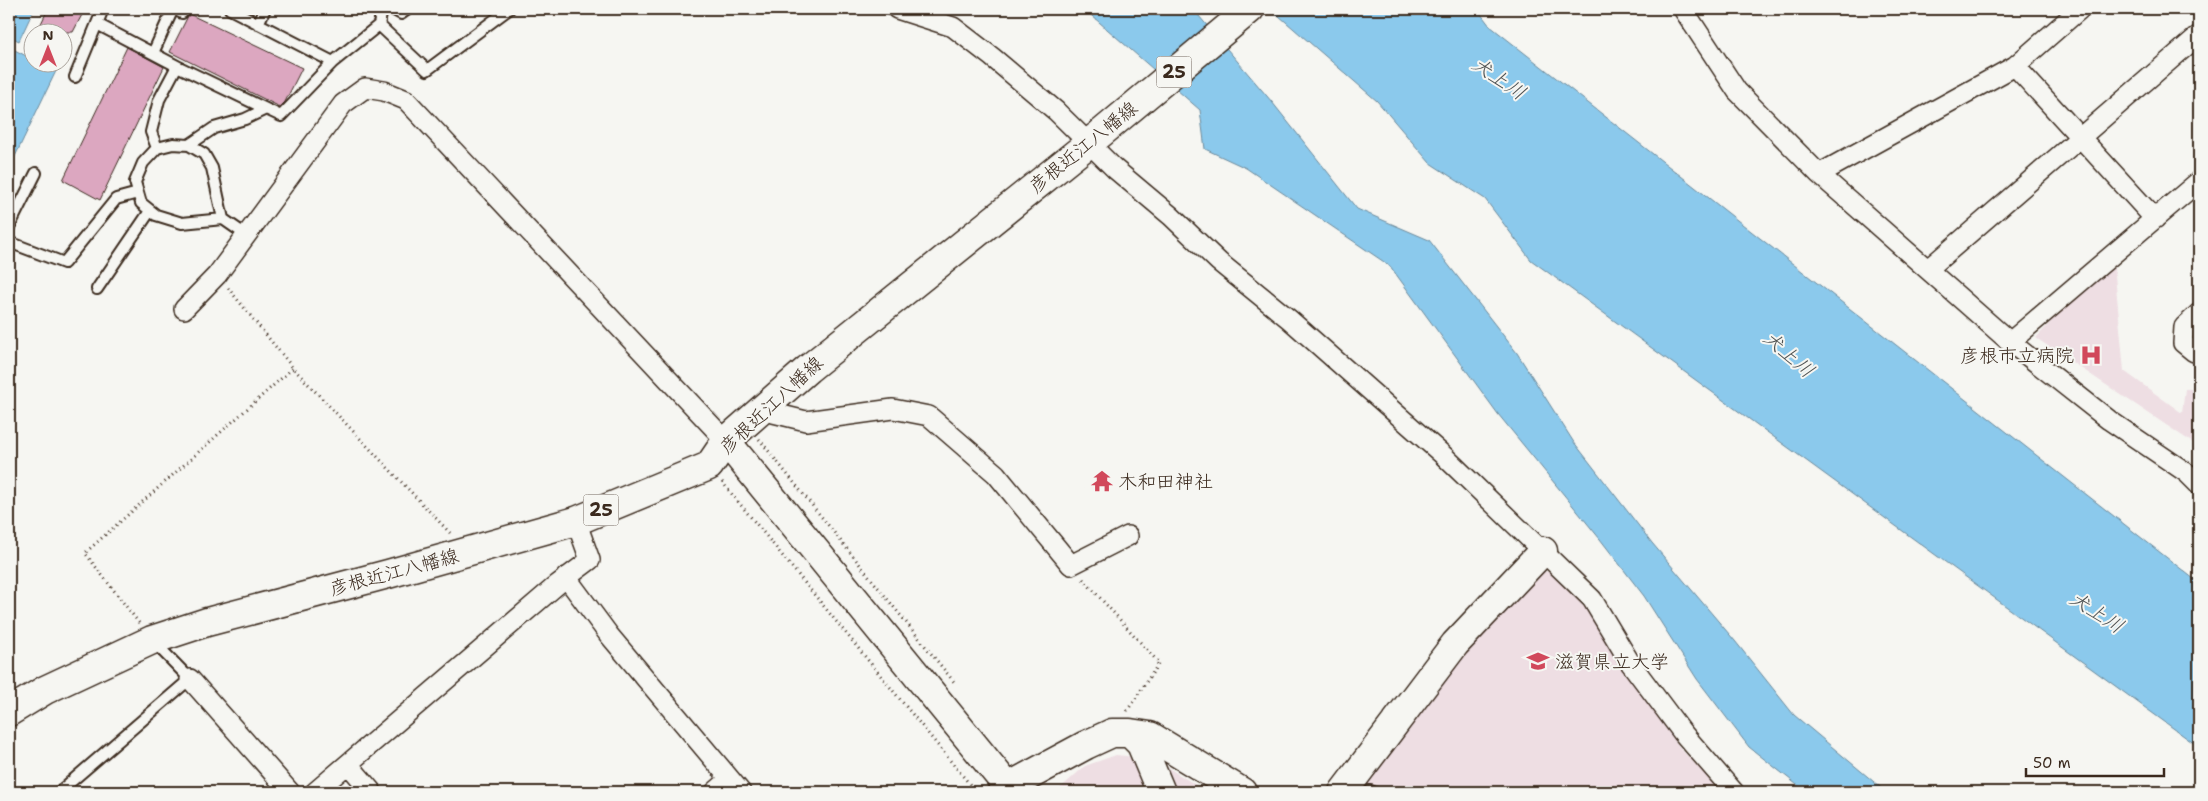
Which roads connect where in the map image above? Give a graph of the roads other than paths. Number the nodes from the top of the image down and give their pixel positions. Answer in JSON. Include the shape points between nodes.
{"nodes":[{"id":1,"x":103,"y":9,"type":"edge"},
{"id":2,"x":173,"y":9,"type":"edge"},
{"id":3,"x":184,"y":9,"type":"edge"},
{"id":4,"x":230,"y":9,"type":"edge"},
{"id":5,"x":265,"y":9,"type":"edge"},
{"id":6,"x":382,"y":9,"type":"edge"},
{"id":7,"x":392,"y":9,"type":"edge"},
{"id":8,"x":408,"y":9,"type":"edge"},
{"id":9,"x":509,"y":9,"type":"edge"},
{"id":10,"x":897,"y":9,"type":"edge"},
{"id":11,"x":1250,"y":9,"type":"edge"},
{"id":12,"x":1683,"y":9,"type":"edge"},
{"id":13,"x":2073,"y":11,"type":"edge"},
{"id":14,"x":97,"y":24,"type":"junction"},
{"id":15,"x":258,"y":24,"type":"junction"},
{"id":16,"x":380,"y":25,"type":"junction"},
{"id":17,"x":2199,"y":35,"type":"edge"},
{"id":18,"x":153,"y":53,"type":"junction"},
{"id":19,"x":333,"y":62,"type":"junction"},
{"id":20,"x":176,"y":66,"type":"junction"},
{"id":21,"x":2015,"y":66,"type":"junction"},
{"id":22,"x":75,"y":77,"type":"dead end"},
{"id":23,"x":266,"y":109,"type":"junction"},
{"id":24,"x":2081,"y":138,"type":"junction"},
{"id":25,"x":1093,"y":139,"type":"junction"},
{"id":26,"x":189,"y":145,"type":"junction"},
{"id":27,"x":157,"y":148,"type":"junction"},
{"id":28,"x":36,"y":173,"type":"dead end"},
{"id":29,"x":1819,"y":174,"type":"junction"},
{"id":30,"x":2199,"y":181,"type":"edge"},
{"id":31,"x":138,"y":193,"type":"junction"},
{"id":32,"x":150,"y":211,"type":"junction"},
{"id":33,"x":223,"y":219,"type":"junction"},
{"id":34,"x":2155,"y":219,"type":"junction"},
{"id":35,"x":9,"y":227,"type":"edge"},
{"id":36,"x":246,"y":235,"type":"junction"},
{"id":37,"x":9,"y":242,"type":"edge"},
{"id":38,"x":1928,"y":269,"type":"junction"},
{"id":39,"x":97,"y":289,"type":"dead end"},
{"id":40,"x":184,"y":309,"type":"dead end"},
{"id":41,"x":2199,"y":313,"type":"edge"},
{"id":42,"x":2010,"y":342,"type":"junction"},
{"id":43,"x":2199,"y":352,"type":"edge"},
{"id":44,"x":754,"y":417,"type":"junction"},
{"id":45,"x":726,"y":441,"type":"junction"},
{"id":46,"x":2199,"y":485,"type":"edge"},
{"id":47,"x":576,"y":520,"type":"junction"},
{"id":48,"x":1128,"y":536,"type":"dead end"},
{"id":49,"x":1543,"y":551,"type":"junction"},
{"id":50,"x":566,"y":577,"type":"junction"},
{"id":51,"x":152,"y":640,"type":"junction"},
{"id":52,"x":190,"y":679,"type":"junction"},
{"id":53,"x":9,"y":712,"type":"edge"},
{"id":54,"x":1121,"y":733,"type":"junction"},
{"id":55,"x":348,"y":764,"type":"junction"},
{"id":56,"x":735,"y":786,"type":"edge"},
{"id":57,"x":1005,"y":789,"type":"edge"},
{"id":58,"x":59,"y":792,"type":"edge"},
{"id":59,"x":290,"y":792,"type":"edge"},
{"id":60,"x":315,"y":792,"type":"edge"},
{"id":61,"x":372,"y":792,"type":"edge"},
{"id":62,"x":715,"y":792,"type":"edge"},
{"id":63,"x":1161,"y":792,"type":"edge"},
{"id":64,"x":1242,"y":792,"type":"edge"},
{"id":65,"x":1343,"y":792,"type":"edge"},
{"id":66,"x":1734,"y":792,"type":"edge"}],
"edges":[{"from":1,"to":14,"type":"lane"},
{"from":2,"to":3,"type":"lane","via":[[182,13]]},
{"from":2,"to":18,"type":"lane"},
{"from":4,"to":15,"type":"lane"},
{"from":5,"to":15,"type":"lane"},
{"from":6,"to":16,"type":"lane"},
{"from":7,"to":8,"type":"lane","via":[[401,14]]},
{"from":9,"to":16,"type":"lane","via":[[427,70]]},
{"from":10,"to":25,"type":"street","via":[[953,27]]},
{"from":11,"to":25,"type":"main road","name":"彦根近江八幡線","number":"25"},
{"from":12,"to":29,"type":"street","via":[[1738,91]]},
{"from":13,"to":21,"type":"street"},
{"from":14,"to":18,"type":"lane"},
{"from":14,"to":22,"type":"lane"},
{"from":15,"to":19,"type":"lane"},
{"from":16,"to":19,"type":"lane"},
{"from":17,"to":24,"type":"street"},
{"from":18,"to":20,"type":"lane"},
{"from":19,"to":23,"type":"lane","via":[[281,116]]},
{"from":20,"to":23,"type":"lane"},
{"from":20,"to":27,"type":"lane","via":[[160,100],[151,132]]},
{"from":21,"to":24,"type":"street"},
{"from":21,"to":29,"type":"street"},
{"from":23,"to":26,"type":"lane","via":[[214,128]]},
{"from":24,"to":34,"type":"street"},
{"from":24,"to":38,"type":"street"},
{"from":25,"to":44,"type":"main road","name":"彦根近江八幡線","number":"25","via":[[808,369]]},
{"from":25,"to":49,"type":"street","via":[[1219,262],[1289,319],[1443,455]]},
{"from":26,"to":27,"type":"lane","via":[[172,144]]},
{"from":26,"to":33,"type":"lane","via":[[204,154],[212,168]]},
{"from":27,"to":31,"type":"lane","via":[[143,163],[135,182]]},
{"from":28,"to":35,"type":"lane"},
{"from":29,"to":38,"type":"street"},
{"from":30,"to":34,"type":"street"},
{"from":31,"to":32,"type":"lane"},
{"from":31,"to":37,"type":"lane","via":[[116,199],[64,263]]},
{"from":32,"to":33,"type":"lane","via":[[182,223]]},
{"from":32,"to":39,"type":"lane"},
{"from":33,"to":36,"type":"lane"},
{"from":34,"to":42,"type":"street"},
{"from":36,"to":40,"type":"street","via":[[217,275]]},
{"from":36,"to":45,"type":"street","via":[[343,104],[365,88],[406,100]]},
{"from":38,"to":42,"type":"street"},
{"from":41,"to":43,"type":"street","via":[[2184,327],[2183,343]]},
{"from":42,"to":46,"type":"street"},
{"from":44,"to":45,"type":"main road","name":"彦根近江八幡線","number":"25"},
{"from":44,"to":48,"type":"street","via":[[806,421],[893,409],[929,416],[996,474],[1071,565]]},
{"from":45,"to":47,"type":"main road","name":"彦根近江八幡線","number":"25","via":[[709,466]]},
{"from":45,"to":57,"type":"main road"},
{"from":47,"to":50,"type":"street","via":[[590,560]]},
{"from":47,"to":51,"type":"main road","name":"彦根近江八幡線","number":"25"},
{"from":49,"to":65,"type":"main road","via":[[1455,644]]},
{"from":49,"to":66,"type":"street","via":[[1592,599],[1631,664],[1682,732]]},
{"from":50,"to":55,"type":"street"},
{"from":50,"to":56,"type":"street","via":[[609,635]]},
{"from":51,"to":52,"type":"lane"},
{"from":51,"to":53,"type":"main road","name":"彦根近江八幡線","number":"25","via":[[44,690]]},
{"from":52,"to":58,"type":"lane"},
{"from":52,"to":59,"type":"street"},
{"from":54,"to":57,"type":"main road","via":[[1086,745]]},
{"from":54,"to":63,"type":"main road","via":[[1141,744]]},
{"from":54,"to":64,"type":"main road","via":[[1150,736]]},
{"from":55,"to":60,"type":"street"},
{"from":55,"to":61,"type":"street"},
{"from":56,"to":62,"type":"street"}]}
